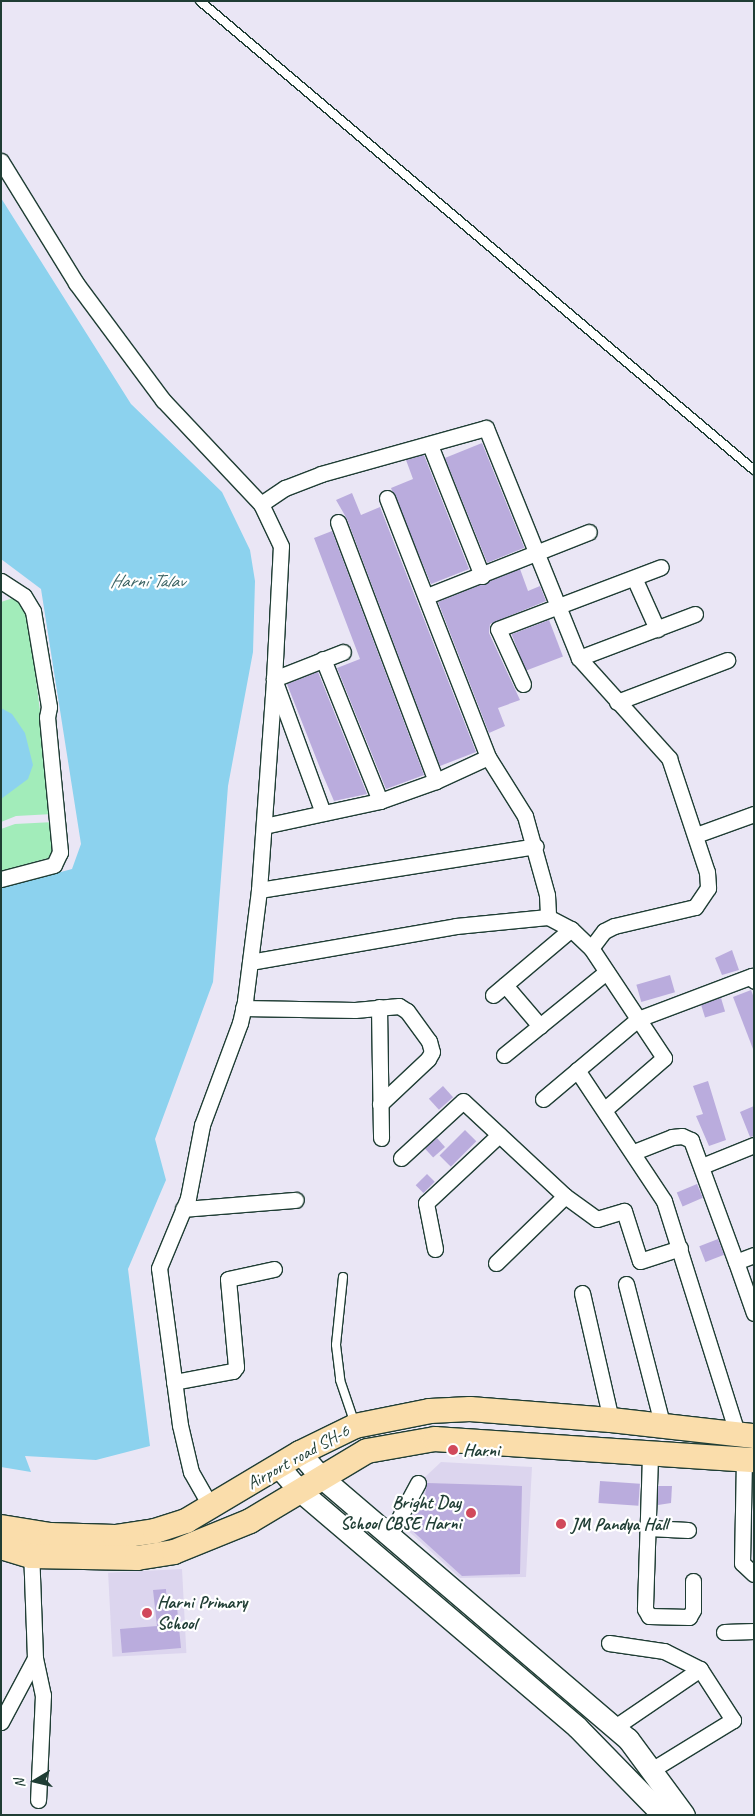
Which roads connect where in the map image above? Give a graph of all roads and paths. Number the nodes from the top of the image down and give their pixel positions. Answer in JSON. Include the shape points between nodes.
{"nodes":[{"id":1,"x":200,"y":1,"type":"edge"},
{"id":2,"x":1,"y":161,"type":"edge"},
{"id":3,"x":430,"y":445,"type":"junction"},
{"id":4,"x":754,"y":470,"type":"edge"},
{"id":5,"x":387,"y":498,"type":"dead end"},
{"id":6,"x":261,"y":504,"type":"junction"},
{"id":7,"x":338,"y":522,"type":"dead end"},
{"id":8,"x":589,"y":532,"type":"dead end"},
{"id":9,"x":536,"y":553,"type":"junction"},
{"id":10,"x":662,"y":567,"type":"dead end"},
{"id":11,"x":482,"y":576,"type":"junction"},
{"id":12,"x":635,"y":580,"type":"junction"},
{"id":13,"x":1,"y":581,"type":"edge"},
{"id":14,"x":427,"y":596,"type":"junction"},
{"id":15,"x":557,"y":608,"type":"junction"},
{"id":16,"x":695,"y":614,"type":"dead end"},
{"id":17,"x":657,"y":629,"type":"junction"},
{"id":18,"x":343,"y":652,"type":"dead end"},
{"id":19,"x":578,"y":658,"type":"junction"},
{"id":20,"x":322,"y":659,"type":"junction"},
{"id":21,"x":727,"y":660,"type":"dead end"},
{"id":22,"x":274,"y":679,"type":"junction"},
{"id":23,"x":523,"y":684,"type":"dead end"},
{"id":24,"x":617,"y":702,"type":"junction"},
{"id":25,"x":488,"y":757,"type":"junction"},
{"id":26,"x":436,"y":781,"type":"junction"},
{"id":27,"x":380,"y":801,"type":"junction"},
{"id":28,"x":323,"y":813,"type":"junction"},
{"id":29,"x":754,"y":814,"type":"edge"},
{"id":30,"x":264,"y":826,"type":"junction"},
{"id":31,"x":696,"y":836,"type":"junction"},
{"id":32,"x":536,"y":846,"type":"junction"},
{"id":33,"x":1,"y":879,"type":"edge"},
{"id":34,"x":259,"y":890,"type":"junction"},
{"id":35,"x":548,"y":917,"type":"junction"},
{"id":36,"x":571,"y":929,"type":"junction"},
{"id":37,"x":591,"y":948,"type":"junction"},
{"id":38,"x":250,"y":962,"type":"junction"},
{"id":39,"x":606,"y":972,"type":"junction"},
{"id":40,"x":754,"y":981,"type":"edge"},
{"id":41,"x":379,"y":1007,"type":"junction"},
{"id":42,"x":243,"y":1008,"type":"junction"},
{"id":43,"x":638,"y":1019,"type":"junction"},
{"id":44,"x":540,"y":1026,"type":"junction"},
{"id":45,"x":504,"y":1055,"type":"dead end"},
{"id":46,"x":577,"y":1070,"type":"junction"},
{"id":47,"x":543,"y":1099,"type":"dead end"},
{"id":48,"x":380,"y":1104,"type":"junction"},
{"id":49,"x":604,"y":1110,"type":"junction"},
{"id":50,"x":499,"y":1135,"type":"junction"},
{"id":51,"x":381,"y":1138,"type":"dead end"},
{"id":52,"x":754,"y":1145,"type":"edge"},
{"id":53,"x":634,"y":1152,"type":"junction"},
{"id":54,"x":401,"y":1158,"type":"dead end"},
{"id":55,"x":702,"y":1166,"type":"junction"},
{"id":56,"x":565,"y":1196,"type":"junction"},
{"id":57,"x":296,"y":1200,"type":"dead end"},
{"id":58,"x":183,"y":1209,"type":"junction"},
{"id":59,"x":680,"y":1248,"type":"junction"},
{"id":60,"x":435,"y":1249,"type":"dead end"},
{"id":61,"x":754,"y":1255,"type":"edge"},
{"id":62,"x":736,"y":1262,"type":"junction"},
{"id":63,"x":496,"y":1263,"type":"dead end"},
{"id":64,"x":274,"y":1269,"type":"dead end"},
{"id":65,"x":343,"y":1277,"type":"dead end"},
{"id":66,"x":626,"y":1284,"type":"dead end"},
{"id":67,"x":582,"y":1292,"type":"dead end"},
{"id":68,"x":754,"y":1313,"type":"edge"},
{"id":69,"x":174,"y":1382,"type":"junction"},
{"id":70,"x":470,"y":1409,"type":"junction"},
{"id":71,"x":611,"y":1420,"type":"junction"},
{"id":72,"x":355,"y":1426,"type":"junction"},
{"id":73,"x":663,"y":1427,"type":"junction"},
{"id":74,"x":746,"y":1436,"type":"edge"},
{"id":75,"x":468,"y":1441,"type":"junction"},
{"id":76,"x":300,"y":1453,"type":"junction"},
{"id":77,"x":650,"y":1456,"type":"junction"},
{"id":78,"x":749,"y":1460,"type":"edge"},
{"id":79,"x":278,"y":1466,"type":"junction"},
{"id":80,"x":321,"y":1477,"type":"junction"},
{"id":81,"x":418,"y":1483,"type":"dead end"},
{"id":82,"x":300,"y":1491,"type":"junction"},
{"id":83,"x":211,"y":1507,"type":"junction"},
{"id":84,"x":1,"y":1527,"type":"edge"},
{"id":85,"x":648,"y":1528,"type":"junction"},
{"id":86,"x":688,"y":1530,"type":"dead end"},
{"id":87,"x":31,"y":1532,"type":"junction"},
{"id":88,"x":390,"y":1535,"type":"junction"},
{"id":89,"x":1,"y":1548,"type":"edge"},
{"id":90,"x":31,"y":1556,"type":"junction"},
{"id":91,"x":754,"y":1574,"type":"edge"},
{"id":92,"x":693,"y":1581,"type":"dead end"},
{"id":93,"x":754,"y":1631,"type":"edge"},
{"id":94,"x":724,"y":1632,"type":"dead end"},
{"id":95,"x":609,"y":1643,"type":"dead end"},
{"id":96,"x":35,"y":1658,"type":"junction"},
{"id":97,"x":700,"y":1669,"type":"junction"},
{"id":98,"x":1,"y":1722,"type":"edge"},
{"id":99,"x":614,"y":1727,"type":"junction"},
{"id":100,"x":653,"y":1769,"type":"junction"},
{"id":101,"x":38,"y":1800,"type":"dead end"},
{"id":102,"x":663,"y":1815,"type":"edge"},
{"id":103,"x":684,"y":1815,"type":"edge"}],
"edges":[{"from":1,"to":4,"type":"lane"},
{"from":2,"to":6,"type":"street","via":[[76,283],[164,400]]},
{"from":3,"to":6,"type":"street","via":[[321,474],[285,488]]},
{"from":3,"to":9,"type":"street","via":[[486,428]]},
{"from":3,"to":11,"type":"street"},
{"from":5,"to":14,"type":"street"},
{"from":6,"to":22,"type":"street","via":[[281,546]]},
{"from":7,"to":26,"type":"street"},
{"from":8,"to":9,"type":"street"},
{"from":9,"to":11,"type":"street"},
{"from":9,"to":15,"type":"street"},
{"from":10,"to":12,"type":"street"},
{"from":11,"to":14,"type":"street"},
{"from":12,"to":15,"type":"street"},
{"from":12,"to":17,"type":"street"},
{"from":13,"to":33,"type":"street","via":[[24,596],[33,611],[49,707],[47,717],[60,852],[54,865]]},
{"from":14,"to":25,"type":"street"},
{"from":15,"to":19,"type":"street"},
{"from":15,"to":23,"type":"street","via":[[498,629]]},
{"from":16,"to":17,"type":"street"},
{"from":17,"to":19,"type":"street"},
{"from":18,"to":20,"type":"street"},
{"from":19,"to":24,"type":"street"},
{"from":20,"to":22,"type":"street"},
{"from":20,"to":27,"type":"street"},
{"from":21,"to":24,"type":"street"},
{"from":22,"to":28,"type":"street"},
{"from":22,"to":30,"type":"street"},
{"from":24,"to":31,"type":"street","via":[[669,758]]},
{"from":25,"to":26,"type":"street"},
{"from":25,"to":32,"type":"street","via":[[525,816]]},
{"from":26,"to":27,"type":"street"},
{"from":27,"to":28,"type":"street"},
{"from":28,"to":30,"type":"street"},
{"from":29,"to":31,"type":"street"},
{"from":30,"to":34,"type":"street"},
{"from":31,"to":37,"type":"street","via":[[707,872],[708,888],[695,907],[614,926],[604,931]]},
{"from":32,"to":34,"type":"street"},
{"from":32,"to":35,"type":"street","via":[[547,895]]},
{"from":34,"to":38,"type":"street"},
{"from":35,"to":36,"type":"street"},
{"from":35,"to":38,"type":"street","via":[[456,926]]},
{"from":36,"to":37,"type":"street"},
{"from":36,"to":44,"type":"street","via":[[499,990]]},
{"from":37,"to":39,"type":"street"},
{"from":38,"to":42,"type":"street"},
{"from":39,"to":43,"type":"street"},
{"from":39,"to":44,"type":"street"},
{"from":40,"to":43,"type":"street","via":[[752,976]]},
{"from":41,"to":42,"type":"street","via":[[355,1010]]},
{"from":41,"to":48,"type":"street"},
{"from":41,"to":48,"type":"street","via":[[398,1006],[407,1011],[429,1041],[432,1052]]},
{"from":42,"to":58,"type":"street","via":[[202,1125],[192,1186]]},
{"from":43,"to":46,"type":"street"},
{"from":43,"to":49,"type":"street","via":[[664,1058]]},
{"from":44,"to":45,"type":"street"},
{"from":46,"to":47,"type":"street"},
{"from":46,"to":49,"type":"street"},
{"from":48,"to":51,"type":"street"},
{"from":49,"to":53,"type":"street"},
{"from":50,"to":54,"type":"street","via":[[463,1101]]},
{"from":50,"to":56,"type":"street"},
{"from":50,"to":60,"type":"street","via":[[441,1182],[426,1203]]},
{"from":52,"to":55,"type":"street"},
{"from":53,"to":55,"type":"street","via":[[682,1136],[691,1140]]},
{"from":53,"to":59,"type":"street","via":[[664,1201]]},
{"from":55,"to":62,"type":"street"},
{"from":56,"to":59,"type":"street","via":[[597,1219],[624,1211],[640,1261]]},
{"from":56,"to":63,"type":"street"},
{"from":57,"to":58,"type":"street"},
{"from":58,"to":69,"type":"street","via":[[159,1268]]},
{"from":59,"to":74,"type":"street"},
{"from":61,"to":62,"type":"street"},
{"from":62,"to":68,"type":"street"},
{"from":64,"to":69,"type":"street","via":[[228,1279],[236,1367],[233,1371]]},
{"from":65,"to":72,"type":"lane","via":[[336,1345],[340,1380]]},
{"from":66,"to":73,"type":"street"},
{"from":67,"to":71,"type":"street"},
{"from":69,"to":83,"type":"street","via":[[192,1472]]},
{"from":70,"to":71,"type":"main road","name":"Airport road SH-6"},
{"from":70,"to":72,"type":"main road","name":"Airport road SH-6","via":[[401,1416]]},
{"from":70,"to":75,"type":"main road"},
{"from":71,"to":73,"type":"main road","name":"Airport road SH-6"},
{"from":72,"to":76,"type":"main road","name":"Airport road SH-6"},
{"from":73,"to":74,"type":"main road","name":"Airport road SH-6"},
{"from":75,"to":77,"type":"main road"},
{"from":75,"to":80,"type":"main road","via":[[435,1439],[367,1451]]},
{"from":76,"to":79,"type":"main road","name":"Airport road SH-6"},
{"from":76,"to":80,"type":"street"},
{"from":77,"to":78,"type":"main road"},
{"from":77,"to":85,"type":"street"},
{"from":78,"to":91,"type":"street","via":[[742,1563]]},
{"from":79,"to":82,"type":"street"},
{"from":79,"to":83,"type":"main road","name":"Airport road SH-6"},
{"from":80,"to":82,"type":"main road"},
{"from":80,"to":88,"type":"street"},
{"from":81,"to":88,"type":"street"},
{"from":82,"to":90,"type":"main road","via":[[250,1521],[146,1560]]},
{"from":82,"to":102,"type":"street","via":[[577,1727]]},
{"from":83,"to":87,"type":"main road","name":"Airport road SH-6","via":[[186,1521],[155,1531],[115,1537]]},
{"from":84,"to":87,"type":"main road","name":"Airport road SH-6"},
{"from":85,"to":86,"type":"street"},
{"from":85,"to":92,"type":"street","via":[[645,1609],[649,1616],[689,1617],[693,1610]]},
{"from":87,"to":90,"type":"street"},
{"from":88,"to":99,"type":"street"},
{"from":89,"to":90,"type":"main road"},
{"from":90,"to":96,"type":"street","via":[[36,1603]]},
{"from":93,"to":94,"type":"street"},
{"from":95,"to":97,"type":"street","via":[[664,1651]]},
{"from":96,"to":98,"type":"street"},
{"from":96,"to":101,"type":"street","via":[[43,1695]]},
{"from":97,"to":99,"type":"street"},
{"from":97,"to":100,"type":"street","via":[[733,1720]]},
{"from":99,"to":100,"type":"street"},
{"from":100,"to":103,"type":"street"}]}
